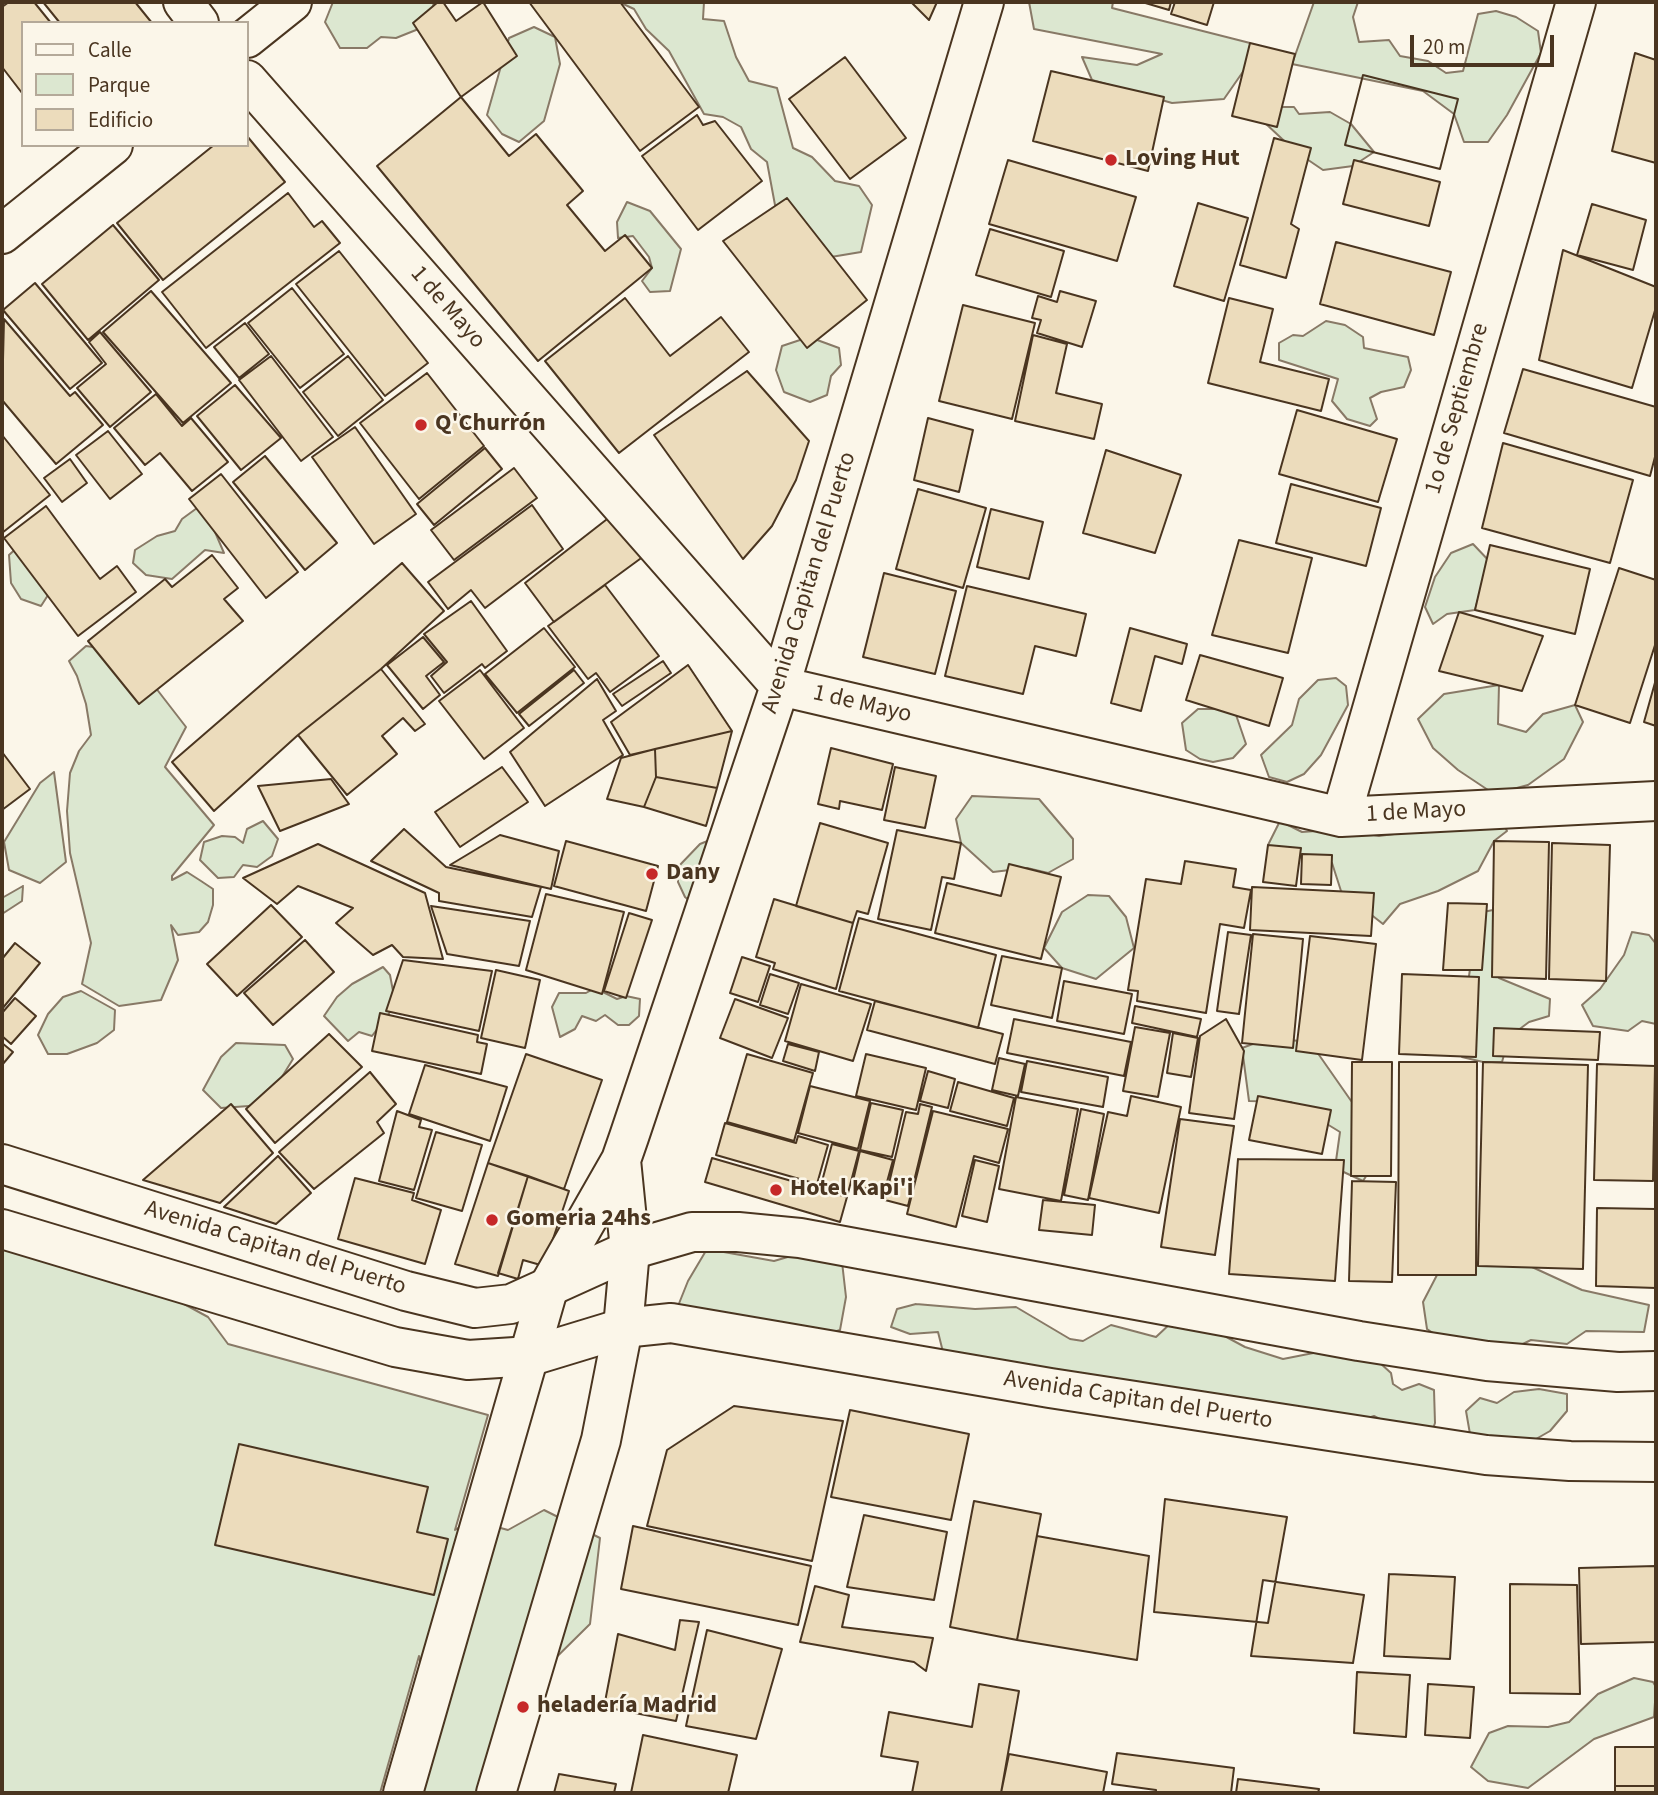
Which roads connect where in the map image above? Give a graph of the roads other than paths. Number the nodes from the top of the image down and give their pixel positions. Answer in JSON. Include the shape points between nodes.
{"nodes":[{"id":1,"x":183,"y":2,"type":"edge"},
{"id":2,"x":292,"y":2,"type":"edge"},
{"id":3,"x":984,"y":2,"type":"edge"},
{"id":4,"x":1576,"y":2,"type":"edge"},
{"id":5,"x":197,"y":21,"type":"edge"},
{"id":6,"x":248,"y":37,"type":"edge"},
{"id":7,"x":248,"y":81,"type":"edge"},
{"id":8,"x":111,"y":147,"type":"edge"},
{"id":9,"x":2,"y":234,"type":"edge"},
{"id":10,"x":779,"y":686,"type":"junction"},
{"id":11,"x":1656,"y":801,"type":"edge"},
{"id":12,"x":1341,"y":817,"type":"junction"},
{"id":13,"x":621,"y":1160,"type":"junction"},
{"id":14,"x":2,"y":1164,"type":"edge"},
{"id":15,"x":2,"y":1229,"type":"edge"},
{"id":16,"x":629,"y":1250,"type":"junction"},
{"id":17,"x":549,"y":1286,"type":"junction"},
{"id":18,"x":622,"y":1328,"type":"junction"},
{"id":19,"x":531,"y":1356,"type":"junction"},
{"id":20,"x":1656,"y":1371,"type":"edge"},
{"id":21,"x":1656,"y":1462,"type":"edge"},
{"id":22,"x":403,"y":1793,"type":"edge"},
{"id":23,"x":496,"y":1793,"type":"edge"}],
"edges":[{"from":1,"to":5,"type":"street"},
{"from":2,"to":6,"type":"street"},
{"from":3,"to":10,"type":"street","name":"Avenida Capitan del Puerto"},
{"from":4,"to":12,"type":"street","name":"1o de Septiembre"},
{"from":7,"to":10,"type":"street","name":"1 de Mayo"},
{"from":8,"to":9,"type":"street"},
{"from":10,"to":12,"type":"street","name":"1 de Mayo"},
{"from":10,"to":13,"type":"street","name":"Avenida Capitan del Puerto"},
{"from":11,"to":12,"type":"street","name":"1 de Mayo"},
{"from":13,"to":16,"type":"street","name":"Avenida Capitan del Puerto"},
{"from":13,"to":17,"type":"street","name":"Avenida Capitan del Puerto"},
{"from":14,"to":17,"type":"street","name":"Avenida Capitan del Puerto","via":[[406,1291],[475,1308],[511,1304]]},
{"from":15,"to":19,"type":"street","name":"Avenida Capitan del Puerto","via":[[395,1346],[468,1360]]},
{"from":16,"to":17,"type":"street","name":"Avenida Capitan del Puerto"},
{"from":16,"to":18,"type":"street","name":"Avenida Capitan del Puerto"},
{"from":16,"to":20,"type":"street","name":"Avenida Capitan del Puerto","via":[[692,1232],[800,1238],[1462,1357],[1618,1372]]},
{"from":17,"to":19,"type":"street","name":"Avenida Capitan del Puerto"},
{"from":18,"to":19,"type":"street","name":"Avenida Capitan del Puerto"},
{"from":18,"to":21,"type":"street","name":"Avenida Capitan del Puerto","via":[[671,1323],[721,1329],[1051,1388],[1486,1455]]},
{"from":18,"to":23,"type":"street","name":"Avenida Capitan del Puerto","via":[[601,1440]]},
{"from":19,"to":22,"type":"street","name":"Avenida Capitan del Puerto"}]}
